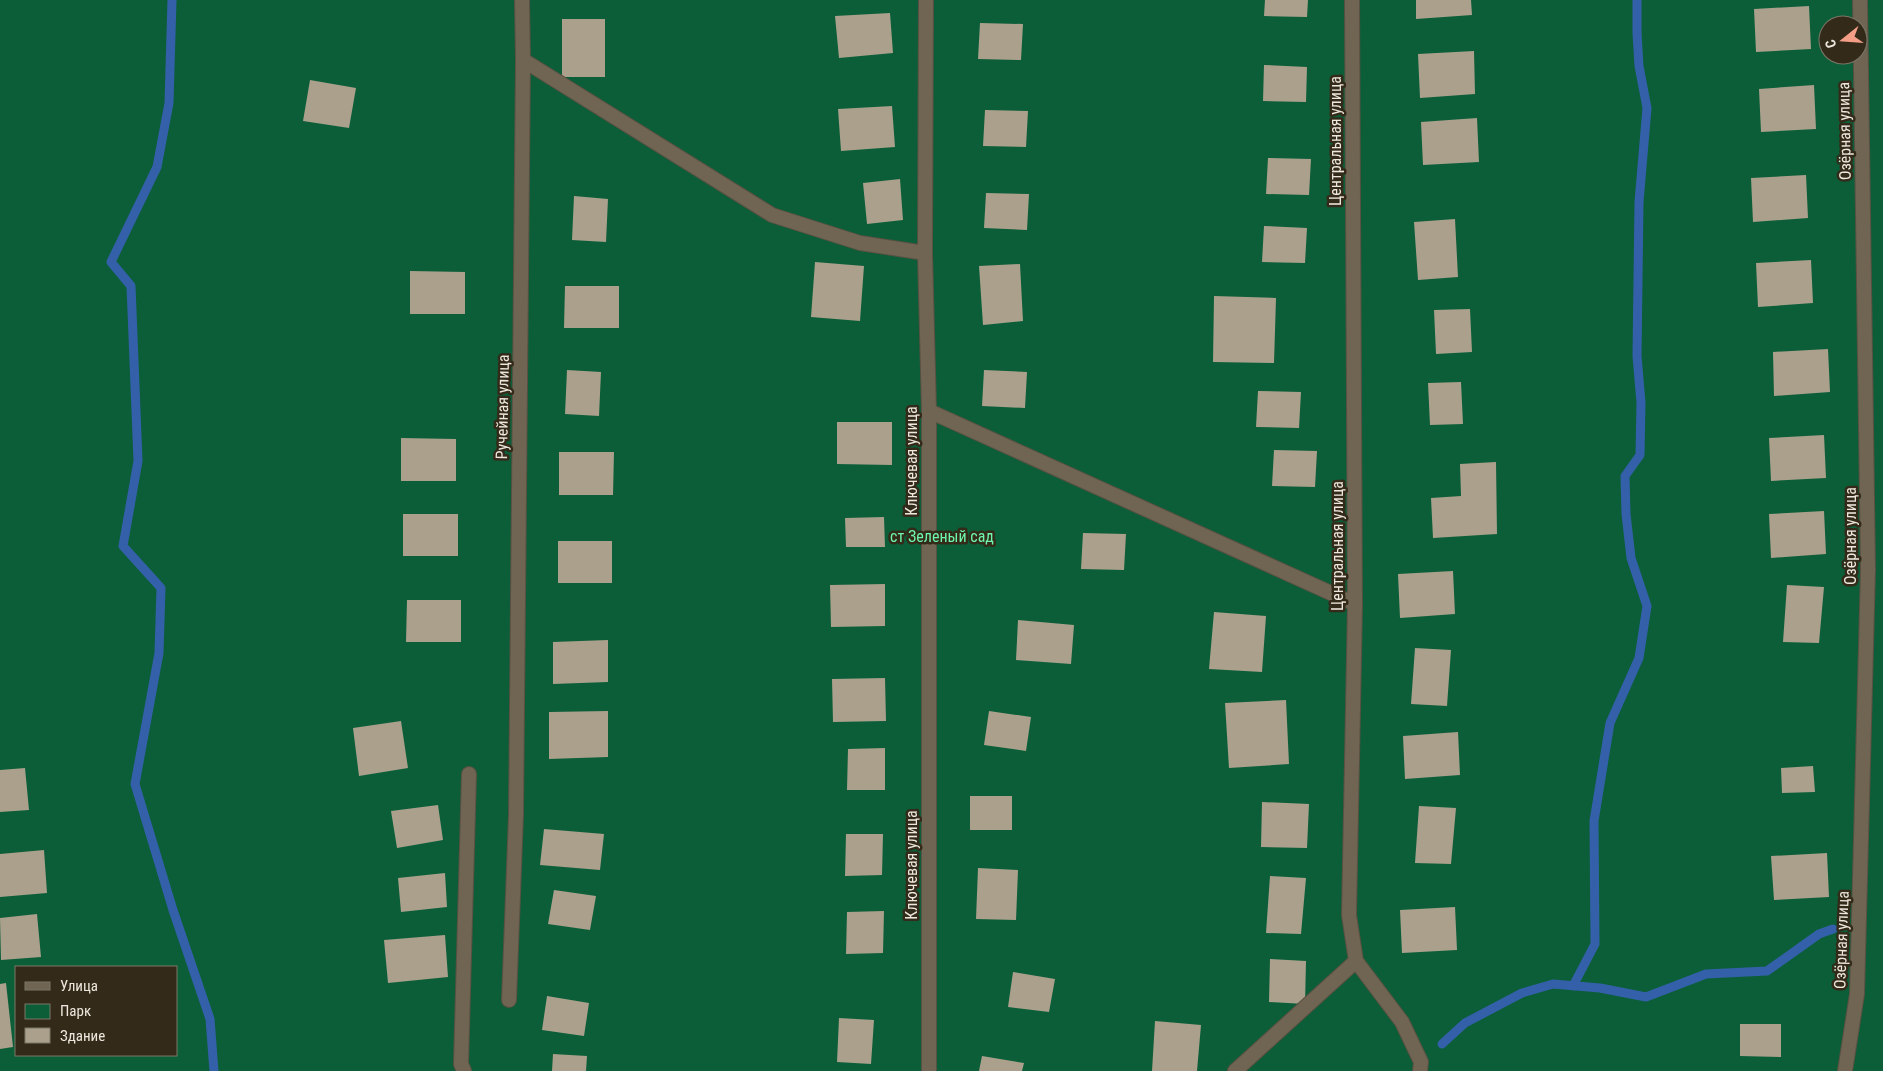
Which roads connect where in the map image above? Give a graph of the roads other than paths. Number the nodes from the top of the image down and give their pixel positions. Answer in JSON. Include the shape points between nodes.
{"nodes":[{"id":1,"x":522,"y":0,"type":"edge"},
{"id":2,"x":926,"y":0,"type":"edge"},
{"id":3,"x":1352,"y":0,"type":"edge"},
{"id":4,"x":1860,"y":0,"type":"edge"},
{"id":5,"x":523,"y":60,"type":"junction"},
{"id":6,"x":926,"y":253,"type":"junction"},
{"id":7,"x":929,"y":411,"type":"junction"},
{"id":8,"x":1355,"y":604,"type":"junction"},
{"id":9,"x":469,"y":774,"type":"dead end"},
{"id":10,"x":1356,"y":961,"type":"junction"},
{"id":11,"x":509,"y":1000,"type":"dead end"},
{"id":12,"x":463,"y":1067,"type":"edge"},
{"id":13,"x":929,"y":1071,"type":"edge"},
{"id":14,"x":1235,"y":1071,"type":"edge"},
{"id":15,"x":1420,"y":1071,"type":"edge"},
{"id":16,"x":1845,"y":1071,"type":"edge"}],
"edges":[{"from":1,"to":5,"type":"street","name":"Ручейная улица"},
{"from":2,"to":6,"type":"street","name":"Ключевая улица"},
{"from":3,"to":8,"type":"street","name":"Центральная улица"},
{"from":4,"to":16,"type":"street","name":"Озёрная улица","via":[[1868,569],[1857,994]]},
{"from":5,"to":6,"type":"street","via":[[772,215],[860,243]]},
{"from":5,"to":11,"type":"street","name":"Ручейная улица","via":[[516,815]]},
{"from":6,"to":7,"type":"street","name":"Ключевая улица"},
{"from":7,"to":8,"type":"street"},
{"from":7,"to":13,"type":"street","name":"Ключевая улица"},
{"from":8,"to":10,"type":"street","name":"Центральная улица","via":[[1349,915]]},
{"from":9,"to":12,"type":"street"},
{"from":10,"to":14,"type":"street"},
{"from":10,"to":15,"type":"street","name":"Центральная улица","via":[[1402,1022],[1421,1062]]}]}
